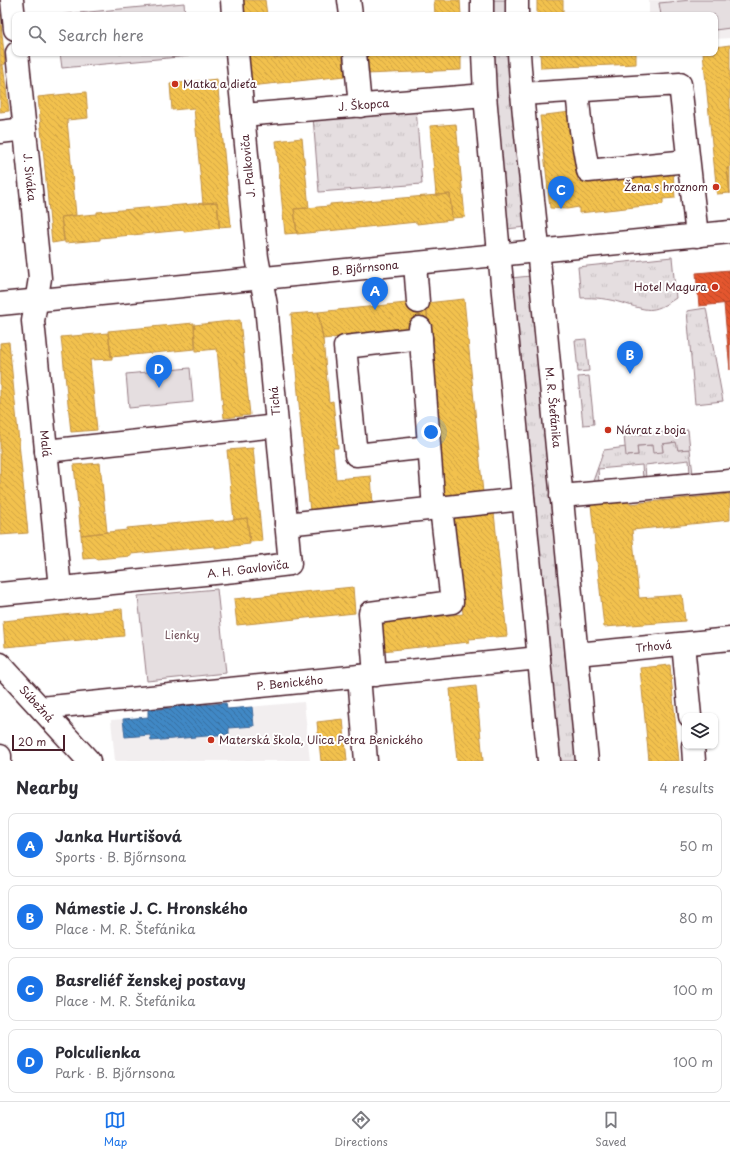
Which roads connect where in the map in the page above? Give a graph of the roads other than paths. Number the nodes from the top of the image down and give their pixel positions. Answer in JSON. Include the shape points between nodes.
{"nodes":[{"id":1,"x":12,"y":0,"type":"edge"},
{"id":2,"x":232,"y":0,"type":"edge"},
{"id":3,"x":349,"y":0,"type":"edge"},
{"id":4,"x":482,"y":0,"type":"edge"},
{"id":5,"x":517,"y":0,"type":"edge"},
{"id":6,"x":13,"y":12,"type":"edge"},
{"id":7,"x":233,"y":12,"type":"edge"},
{"id":8,"x":351,"y":12,"type":"edge"},
{"id":9,"x":482,"y":12,"type":"edge"},
{"id":10,"x":518,"y":12,"type":"edge"},
{"id":11,"x":17,"y":56,"type":"edge"},
{"id":12,"x":237,"y":56,"type":"edge"},
{"id":13,"x":355,"y":56,"type":"edge"},
{"id":14,"x":483,"y":56,"type":"edge"},
{"id":15,"x":519,"y":56,"type":"edge"},
{"id":16,"x":577,"y":91,"type":"junction"},
{"id":17,"x":522,"y":94,"type":"junction"},
{"id":18,"x":485,"y":95,"type":"junction"},
{"id":19,"x":360,"y":106,"type":"junction"},
{"id":20,"x":243,"y":115,"type":"junction"},
{"id":21,"x":25,"y":130,"type":"junction"},
{"id":22,"x":0,"y":132,"type":"edge"},
{"id":23,"x":688,"y":161,"type":"junction"},
{"id":24,"x":730,"y":232,"type":"edge"},
{"id":25,"x":697,"y":236,"type":"junction"},
{"id":26,"x":539,"y":252,"type":"junction"},
{"id":27,"x":499,"y":256,"type":"junction"},
{"id":28,"x":415,"y":264,"type":"junction"},
{"id":29,"x":262,"y":279,"type":"junction"},
{"id":30,"x":37,"y":301,"type":"junction"},
{"id":31,"x":418,"y":302,"type":"dead end"},
{"id":32,"x":0,"y":304,"type":"edge"},
{"id":33,"x":278,"y":426,"type":"junction"},
{"id":34,"x":429,"y":447,"type":"junction"},
{"id":35,"x":46,"y":451,"type":"junction"},
{"id":36,"x":730,"y":481,"type":"edge"},
{"id":37,"x":561,"y":496,"type":"junction"},
{"id":38,"x":523,"y":499,"type":"junction"},
{"id":39,"x":438,"y":508,"type":"junction"},
{"id":40,"x":286,"y":524,"type":"junction"},
{"id":41,"x":60,"y":588,"type":"junction"},
{"id":42,"x":0,"y":594,"type":"edge"},
{"id":43,"x":730,"y":639,"type":"edge"},
{"id":44,"x":683,"y":644,"type":"junction"},
{"id":45,"x":577,"y":654,"type":"junction"},
{"id":46,"x":539,"y":658,"type":"junction"},
{"id":47,"x":0,"y":664,"type":"edge"},
{"id":48,"x":367,"y":676,"type":"junction"},
{"id":49,"x":41,"y":708,"type":"junction"},
{"id":50,"x":690,"y":713,"type":"edge"},
{"id":51,"x":693,"y":749,"type":"edge"},
{"id":52,"x":0,"y":756,"type":"edge"},
{"id":53,"x":0,"y":761,"type":"edge"},
{"id":54,"x":89,"y":761,"type":"edge"},
{"id":55,"x":366,"y":761,"type":"edge"},
{"id":56,"x":549,"y":761,"type":"edge"},
{"id":57,"x":587,"y":761,"type":"edge"},
{"id":58,"x":694,"y":761,"type":"edge"}],
"edges":[{"from":1,"to":6,"type":"street"},
{"from":2,"to":7,"type":"street"},
{"from":3,"to":8,"type":"street"},
{"from":4,"to":9,"type":"street"},
{"from":5,"to":10,"type":"street"},
{"from":11,"to":21,"type":"street","name":"J. Siváka"},
{"from":12,"to":20,"type":"street","name":"J. Palkoviča"},
{"from":13,"to":19,"type":"street"},
{"from":14,"to":18,"type":"street"},
{"from":15,"to":17,"type":"street","name":"M. R. Štefánika"},
{"from":16,"to":17,"type":"street"},
{"from":16,"to":23,"type":"street","via":[[680,84]]},
{"from":16,"to":23,"type":"street","via":[[588,171]]},
{"from":17,"to":26,"type":"street","name":"M. R. Štefánika"},
{"from":18,"to":19,"type":"street","name":"J. Škopca"},
{"from":18,"to":27,"type":"street"},
{"from":19,"to":20,"type":"street","name":"J. Škopca"},
{"from":20,"to":29,"type":"street","name":"J. Palkoviča","via":[[257,257]]},
{"from":21,"to":22,"type":"street"},
{"from":21,"to":30,"type":"street","name":"J. Siváka","via":[[40,278]]},
{"from":23,"to":25,"type":"street"},
{"from":24,"to":25,"type":"street","name":"B. Bjőrnsona"},
{"from":25,"to":26,"type":"street","name":"B. Bjőrnsona"},
{"from":26,"to":27,"type":"street","name":"B. Bjőrnsona"},
{"from":26,"to":37,"type":"street","name":"M. R. Štefánika"},
{"from":27,"to":28,"type":"street","name":"B. Bjőrnsona"},
{"from":27,"to":38,"type":"street"},
{"from":28,"to":29,"type":"street","name":"B. Bjőrnsona"},
{"from":28,"to":31,"type":"street"},
{"from":29,"to":30,"type":"street","name":"B. Bjőrnsona"},
{"from":29,"to":33,"type":"street","name":"Tichá"},
{"from":30,"to":32,"type":"street","name":"B. Bjőrnsona"},
{"from":30,"to":35,"type":"street","name":"Malá","via":[[33,321]]},
{"from":33,"to":35,"type":"street"},
{"from":33,"to":40,"type":"street","name":"Tichá"},
{"from":34,"to":34,"type":"street","via":[[421,333],[344,346],[356,455]]},
{"from":34,"to":39,"type":"street"},
{"from":35,"to":41,"type":"street","name":"Malá"},
{"from":36,"to":37,"type":"street"},
{"from":37,"to":45,"type":"street","name":"M. R. Štefánika"},
{"from":38,"to":39,"type":"street"},
{"from":38,"to":46,"type":"street"},
{"from":39,"to":40,"type":"street"},
{"from":39,"to":48,"type":"street","via":[[452,602],[370,613]]},
{"from":40,"to":41,"type":"street","name":"A. H. Gavloviča","via":[[290,564]]},
{"from":41,"to":42,"type":"street","name":"A. H. Gavloviča"},
{"from":43,"to":44,"type":"street","name":"Trhová"},
{"from":44,"to":45,"type":"street","name":"Trhová"},
{"from":44,"to":50,"type":"street"},
{"from":45,"to":57,"type":"street","name":"M. R. Štefánika"},
{"from":46,"to":48,"type":"street","name":"P. Benického"},
{"from":46,"to":56,"type":"street"},
{"from":47,"to":49,"type":"street","name":"Súbežná"},
{"from":48,"to":49,"type":"street","name":"P. Benického"},
{"from":48,"to":55,"type":"street"},
{"from":49,"to":54,"type":"street","name":"Súbežná"},
{"from":51,"to":58,"type":"street"},
{"from":52,"to":53,"type":"street"}]}
